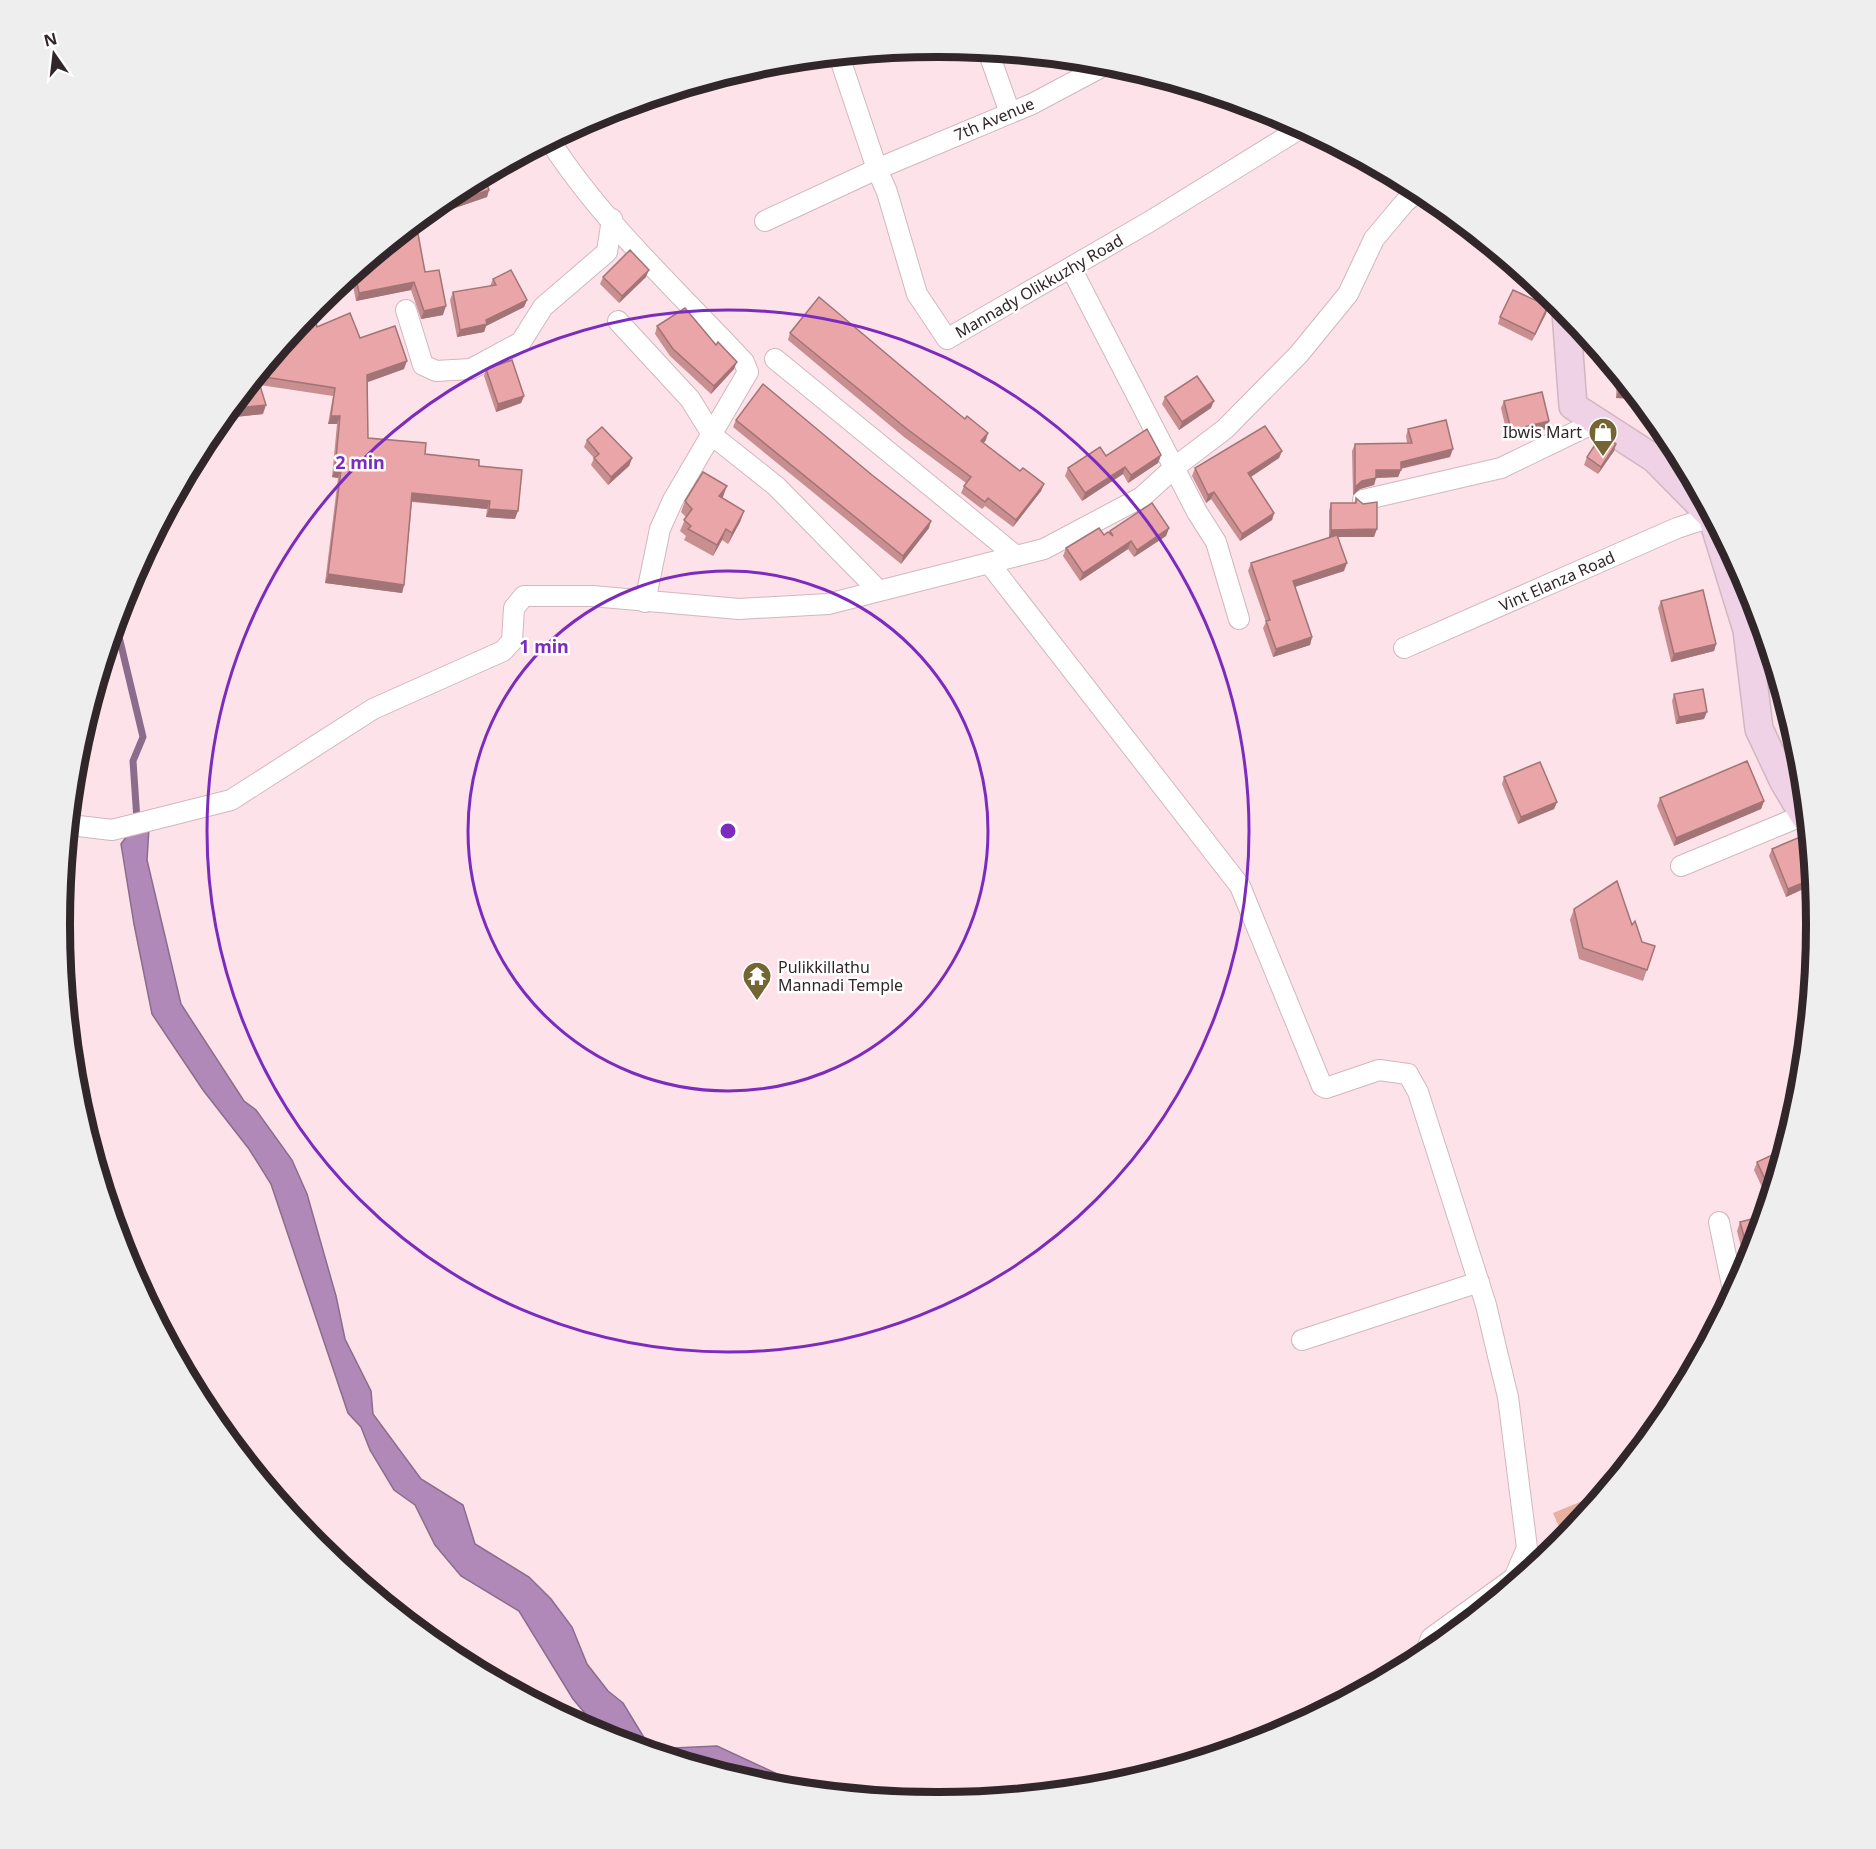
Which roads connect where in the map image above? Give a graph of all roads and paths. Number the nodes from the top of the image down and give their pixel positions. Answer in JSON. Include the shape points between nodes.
{"nodes":[{"id":1,"x":991,"y":59,"type":"edge"},
{"id":2,"x":841,"y":63,"type":"edge"},
{"id":3,"x":1092,"y":71,"type":"edge"},
{"id":4,"x":1010,"y":113,"type":"junction"},
{"id":5,"x":1293,"y":133,"type":"edge"},
{"id":6,"x":553,"y":146,"type":"edge"},
{"id":7,"x":877,"y":169,"type":"junction"},
{"id":8,"x":1411,"y":197,"type":"edge"},
{"id":9,"x":612,"y":219,"type":"junction"},
{"id":10,"x":765,"y":221,"type":"dead end"},
{"id":11,"x":1071,"y":268,"type":"junction"},
{"id":12,"x":406,"y":310,"type":"dead end"},
{"id":13,"x":618,"y":321,"type":"dead end"},
{"id":14,"x":1567,"y":328,"type":"edge"},
{"id":15,"x":775,"y":358,"type":"dead end"},
{"id":16,"x":1599,"y":421,"type":"junction"},
{"id":17,"x":713,"y":436,"type":"junction"},
{"id":18,"x":1666,"y":456,"type":"edge"},
{"id":19,"x":1175,"y":467,"type":"junction"},
{"id":20,"x":1363,"y":500,"type":"dead end"},
{"id":21,"x":1704,"y":518,"type":"edge"},
{"id":22,"x":1016,"y":556,"type":"junction"},
{"id":23,"x":989,"y":563,"type":"junction"},
{"id":24,"x":1728,"y":568,"type":"edge"},
{"id":25,"x":878,"y":590,"type":"junction"},
{"id":26,"x":645,"y":602,"type":"junction"},
{"id":27,"x":1239,"y":619,"type":"dead end"},
{"id":28,"x":1404,"y":648,"type":"dead end"},
{"id":29,"x":1792,"y":777,"type":"edge"},
{"id":30,"x":1799,"y":819,"type":"edge"},
{"id":31,"x":76,"y":826,"type":"edge"},
{"id":32,"x":1681,"y":866,"type":"dead end"},
{"id":33,"x":1719,"y":1222,"type":"dead end"},
{"id":34,"x":1730,"y":1276,"type":"edge"},
{"id":35,"x":1479,"y":1282,"type":"junction"},
{"id":36,"x":1302,"y":1340,"type":"dead end"},
{"id":37,"x":1518,"y":1570,"type":"edge"},
{"id":38,"x":1469,"y":1610,"type":"edge"},
{"id":39,"x":1431,"y":1638,"type":"edge"}],
"edges":[{"from":1,"to":4,"type":"street"},
{"from":2,"to":7,"type":"street"},
{"from":3,"to":4,"type":"street","name":"7th Avenue"},
{"from":4,"to":7,"type":"street","name":"7th Avenue"},
{"from":5,"to":11,"type":"street","name":"Mannady Olikkuzhy Road"},
{"from":6,"to":9,"type":"street","via":[[573,177]]},
{"from":7,"to":10,"type":"street"},
{"from":7,"to":11,"type":"street","name":"Mannady Olikkuzhy Road","via":[[917,294],[947,339]]},
{"from":8,"to":19,"type":"street","via":[[1374,239],[1348,294],[1299,354],[1225,429]]},
{"from":9,"to":12,"type":"street","via":[[607,252],[543,307],[522,342],[471,369],[436,371],[423,365]]},
{"from":9,"to":17,"type":"street","via":[[744,362],[748,372]]},
{"from":11,"to":19,"type":"street"},
{"from":13,"to":17,"type":"street","via":[[690,399]]},
{"from":14,"to":16,"type":"main road","via":[[1573,406]]},
{"from":15,"to":22,"type":"street"},
{"from":16,"to":18,"type":"main road"},
{"from":16,"to":20,"type":"street","via":[[1501,468]]},
{"from":17,"to":25,"type":"street","via":[[776,486]]},
{"from":17,"to":26,"type":"street","via":[[673,500],[660,529]]},
{"from":19,"to":22,"type":"street","via":[[1142,497],[1044,549]]},
{"from":19,"to":27,"type":"street","via":[[1216,542]]},
{"from":21,"to":28,"type":"street","name":"Vint Elanza Road"},
{"from":22,"to":23,"type":"street"},
{"from":23,"to":25,"type":"street"},
{"from":23,"to":35,"type":"street","via":[[1240,886],[1322,1086],[1380,1070],[1408,1074],[1418,1092]]},
{"from":24,"to":29,"type":"main road","via":[[1747,630],[1760,729]]},
{"from":25,"to":26,"type":"street","via":[[828,604],[738,609]]},
{"from":26,"to":31,"type":"street","via":[[592,596],[524,596],[514,608],[512,641],[503,651],[373,709],[231,800],[112,830]]},
{"from":30,"to":32,"type":"street"},
{"from":33,"to":34,"type":"street"},
{"from":35,"to":36,"type":"street"},
{"from":35,"to":37,"type":"street","via":[[1508,1397],[1527,1548]]},
{"from":38,"to":39,"type":"street"}]}
